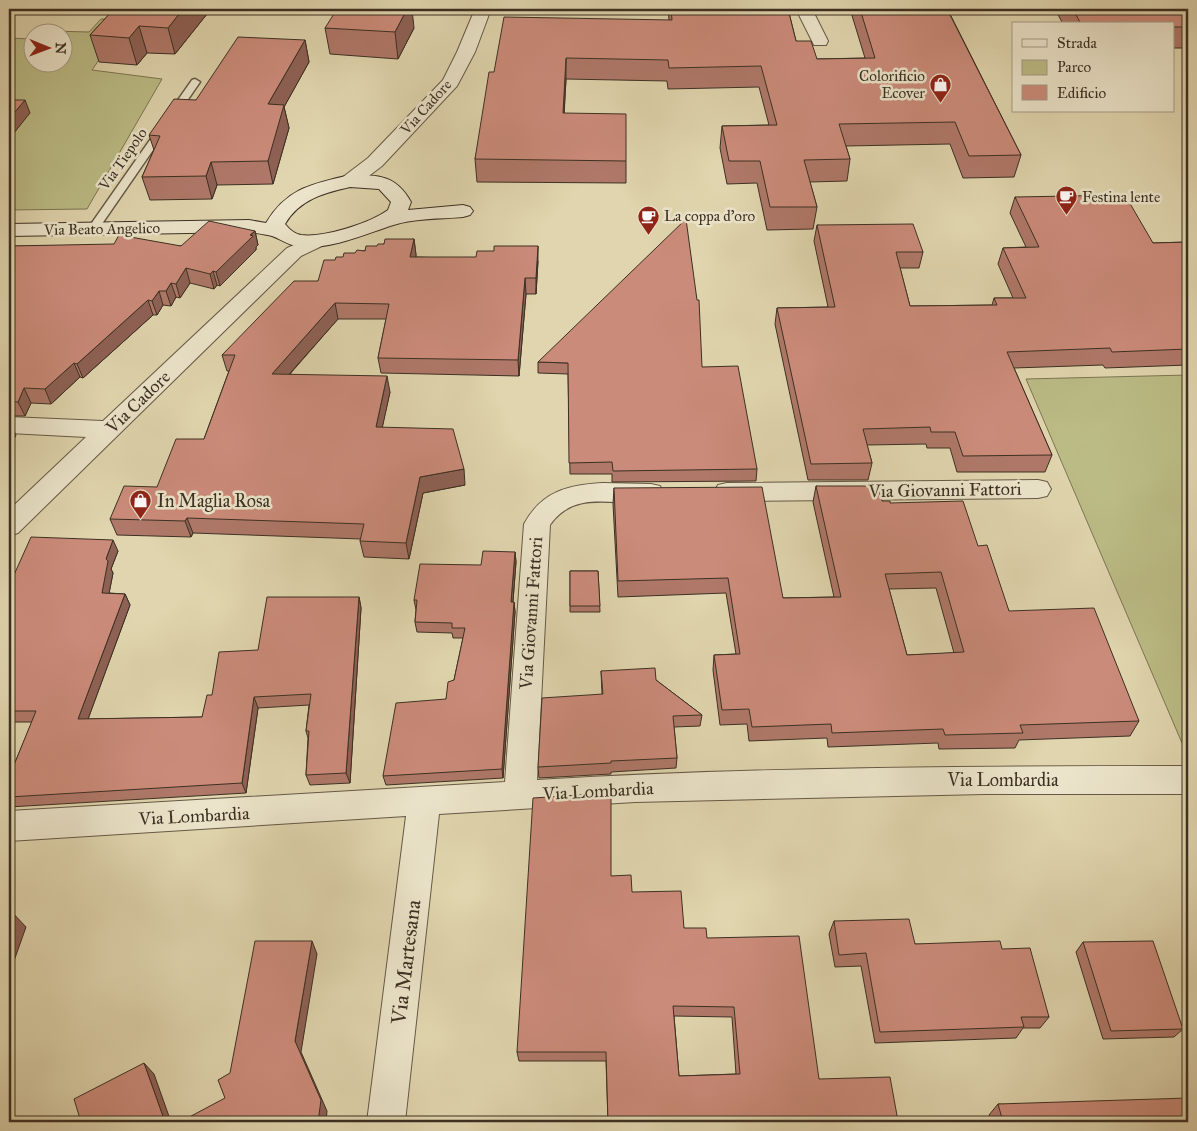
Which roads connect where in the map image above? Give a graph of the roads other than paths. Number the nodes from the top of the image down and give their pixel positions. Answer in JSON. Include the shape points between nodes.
{"nodes":[{"id":1,"x":483,"y":9,"type":"edge"},
{"id":2,"x":804,"y":9,"type":"edge"},
{"id":3,"x":820,"y":41,"type":"dead end"},
{"id":4,"x":195,"y":82,"type":"dead end"},
{"id":5,"x":389,"y":148,"type":"junction"},
{"id":6,"x":350,"y":181,"type":"junction"},
{"id":7,"x":389,"y":186,"type":"junction"},
{"id":8,"x":287,"y":206,"type":"junction"},
{"id":9,"x":383,"y":221,"type":"junction"},
{"id":10,"x":194,"y":227,"type":"junction"},
{"id":11,"x":93,"y":229,"type":"junction"},
{"id":12,"x":9,"y":230,"type":"edge"},
{"id":13,"x":282,"y":233,"type":"junction"},
{"id":14,"x":317,"y":241,"type":"junction"},
{"id":15,"x":267,"y":276,"type":"junction"},
{"id":16,"x":9,"y":425,"type":"edge"},
{"id":17,"x":109,"y":430,"type":"junction"},
{"id":18,"x":1038,"y":489,"type":"dead end"},
{"id":19,"x":671,"y":492,"type":"edge"},
{"id":20,"x":701,"y":492,"type":"edge"},
{"id":21,"x":9,"y":526,"type":"edge"},
{"id":22,"x":1188,"y":780,"type":"edge"},
{"id":23,"x":520,"y":795,"type":"junction"},
{"id":24,"x":424,"y":802,"type":"junction"},
{"id":25,"x":9,"y":826,"type":"edge"},
{"id":26,"x":386,"y":1122,"type":"edge"}],
"edges":[{"from":1,"to":5,"type":"street","name":"Via Cadore","via":[[451,82]]},
{"from":2,"to":3,"type":"street"},
{"from":4,"to":11,"type":"lane","name":"Via Tiepolo"},
{"from":5,"to":6,"type":"street","name":"Via Cadore"},
{"from":5,"to":7,"type":"street","name":"Via Cadore"},
{"from":6,"to":7,"type":"street"},
{"from":6,"to":8,"type":"street","name":"Via Beato Angelico","via":[[303,195]]},
{"from":7,"to":9,"type":"street","name":"Via Cadore","via":[[400,202],[396,213]]},
{"from":7,"to":9,"type":"street","via":[[430,204],[463,211]]},
{"from":8,"to":10,"type":"street","name":"Via Beato Angelico","via":[[247,220]]},
{"from":8,"to":13,"type":"street","name":"Via Cadore","via":[[275,224]]},
{"from":9,"to":14,"type":"street"},
{"from":10,"to":11,"type":"street","name":"Via Beato Angelico"},
{"from":10,"to":13,"type":"street","name":"Via Beato Angelico","via":[[249,226]]},
{"from":11,"to":12,"type":"street","name":"Via Beato Angelico"},
{"from":13,"to":14,"type":"street","name":"Via Beato Angelico","via":[[303,242]]},
{"from":13,"to":15,"type":"street","name":"Via Cadore","via":[[282,255]]},
{"from":14,"to":15,"type":"street","name":"Via Cadore","via":[[294,252]]},
{"from":15,"to":17,"type":"street","name":"Via Cadore"},
{"from":16,"to":17,"type":"street"},
{"from":17,"to":21,"type":"street","name":"Via Cadore"},
{"from":18,"to":20,"type":"street","name":"Via Giovanni Fattori"},
{"from":19,"to":23,"type":"street","name":"Via Giovanni Fattori","via":[[566,496],[543,512],[537,524]]},
{"from":22,"to":23,"type":"street","name":"Via Lombardia","via":[[841,782]]},
{"from":23,"to":24,"type":"street","name":"Via Lombardia"},
{"from":24,"to":25,"type":"street","name":"Via Lombardia"},
{"from":24,"to":26,"type":"street","name":"Via Martesana"}]}
